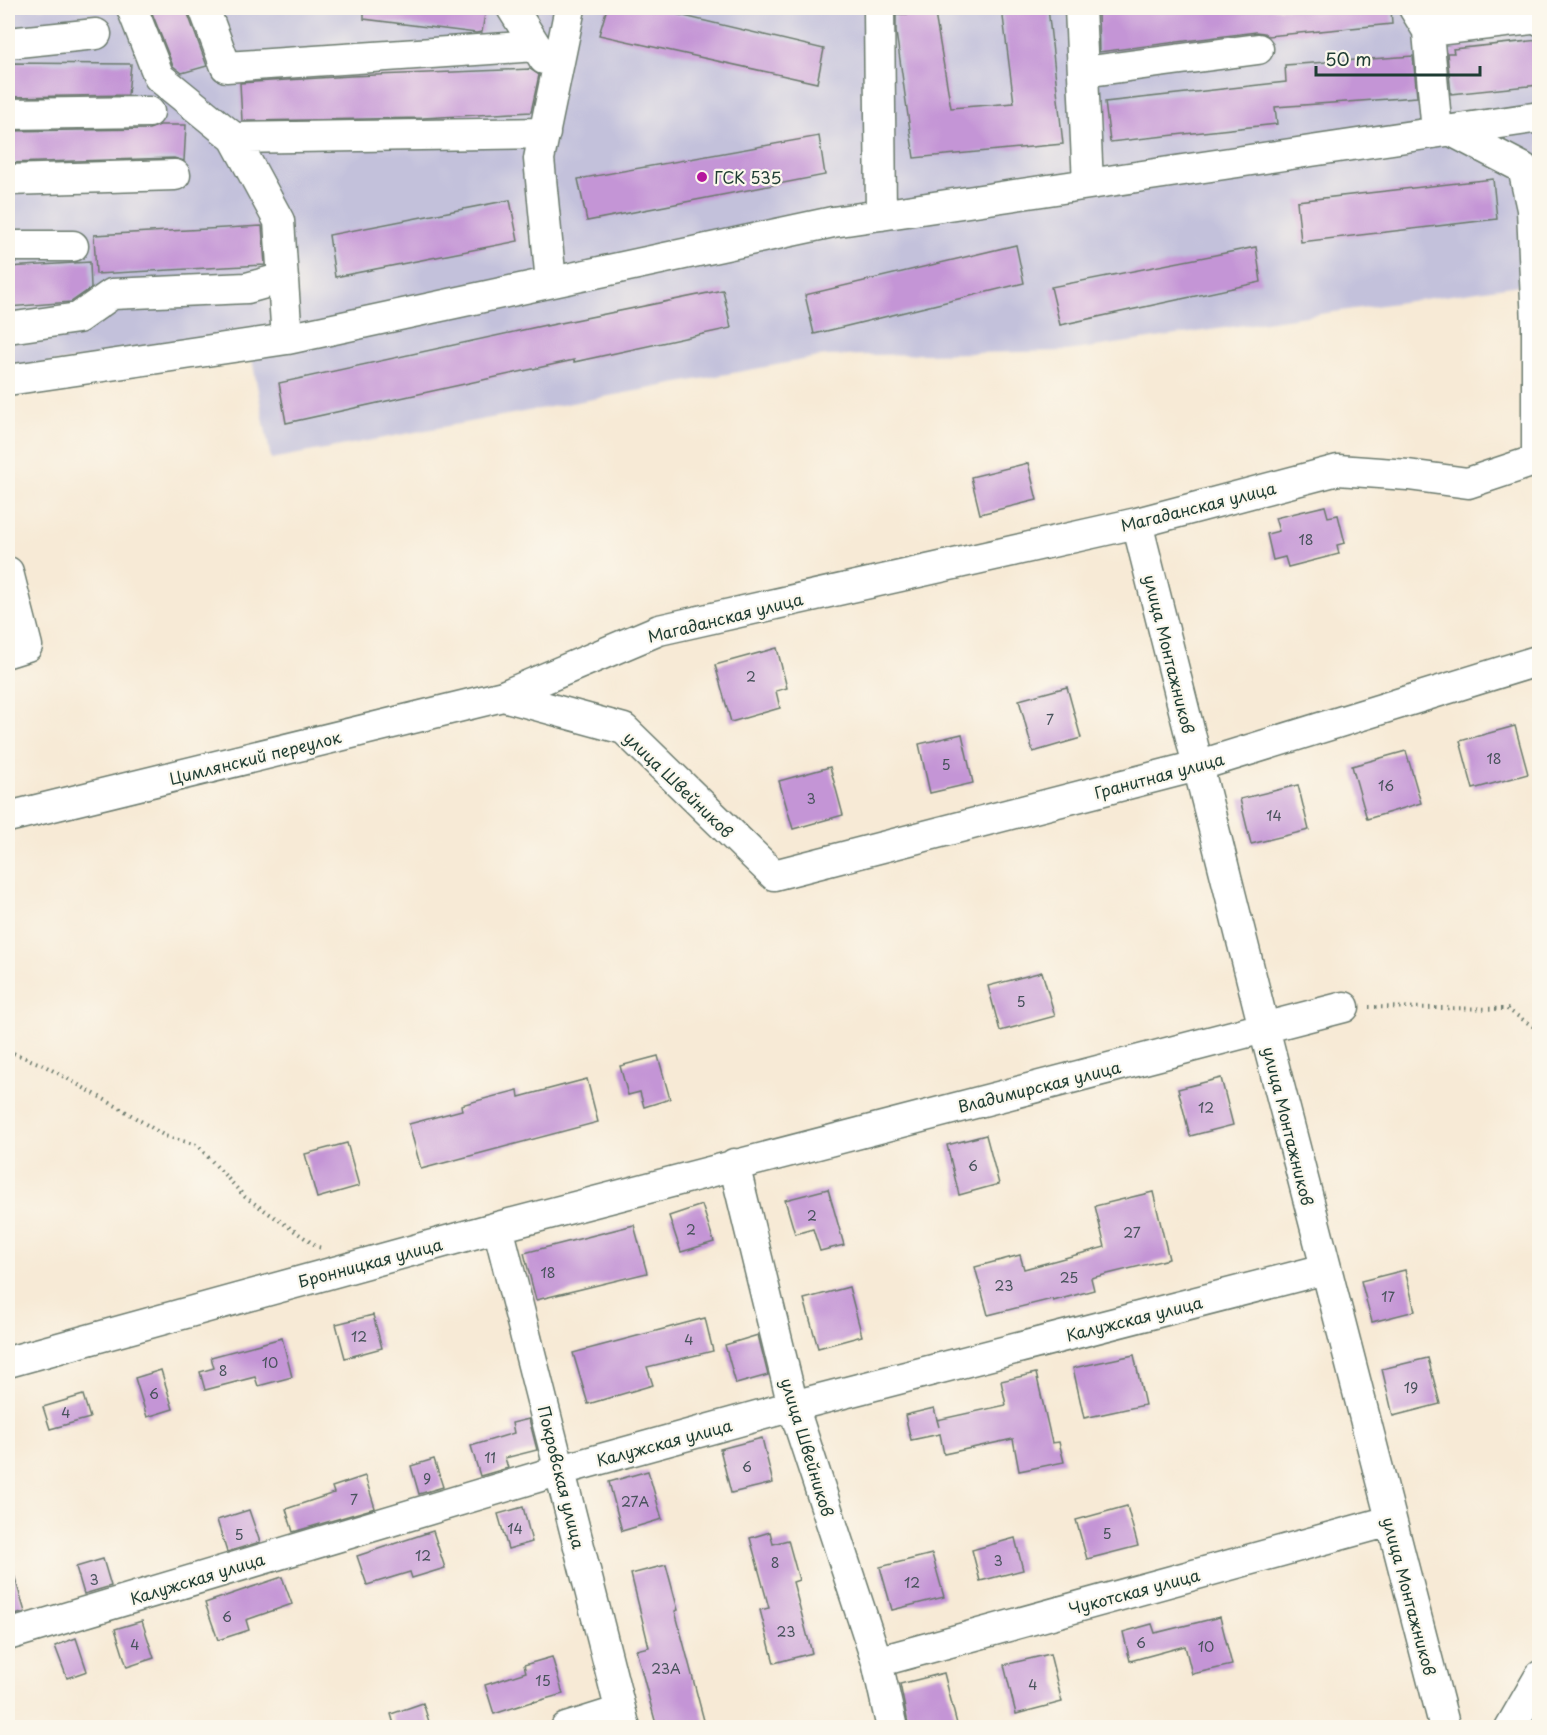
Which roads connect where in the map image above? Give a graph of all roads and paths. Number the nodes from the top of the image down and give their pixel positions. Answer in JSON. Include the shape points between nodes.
{"nodes":[{"id":1,"x":132,"y":8,"type":"edge"},
{"id":2,"x":204,"y":8,"type":"edge"},
{"id":3,"x":512,"y":8,"type":"edge"},
{"id":4,"x":570,"y":8,"type":"edge"},
{"id":5,"x":879,"y":8,"type":"edge"},
{"id":6,"x":1080,"y":8,"type":"edge"},
{"id":7,"x":1422,"y":15,"type":"edge"},
{"id":8,"x":1539,"y":18,"type":"edge"},
{"id":9,"x":96,"y":34,"type":"dead end"},
{"id":10,"x":8,"y":43,"type":"edge"},
{"id":11,"x":536,"y":46,"type":"junction"},
{"id":12,"x":1258,"y":49,"type":"dead end"},
{"id":13,"x":1083,"y":72,"type":"junction"},
{"id":14,"x":556,"y":79,"type":"junction"},
{"id":15,"x":149,"y":112,"type":"dead end"},
{"id":16,"x":8,"y":114,"type":"edge"},
{"id":17,"x":1539,"y":117,"type":"edge"},
{"id":18,"x":1444,"y":131,"type":"junction"},
{"id":19,"x":544,"y":133,"type":"junction"},
{"id":20,"x":234,"y":138,"type":"junction"},
{"id":21,"x":175,"y":175,"type":"dead end"},
{"id":22,"x":8,"y":180,"type":"edge"},
{"id":23,"x":1088,"y":184,"type":"junction"},
{"id":24,"x":881,"y":215,"type":"junction"},
{"id":25,"x":8,"y":246,"type":"edge"},
{"id":26,"x":73,"y":246,"type":"dead end"},
{"id":27,"x":283,"y":278,"type":"junction"},
{"id":28,"x":551,"y":282,"type":"junction"},
{"id":29,"x":8,"y":328,"type":"edge"},
{"id":30,"x":287,"y":339,"type":"junction"},
{"id":31,"x":8,"y":380,"type":"edge"},
{"id":32,"x":1538,"y":471,"type":"edge"},
{"id":33,"x":1137,"y":523,"type":"junction"},
{"id":34,"x":8,"y":572,"type":"edge"},
{"id":35,"x":8,"y":652,"type":"edge"},
{"id":36,"x":1539,"y":660,"type":"edge"},
{"id":37,"x":503,"y":696,"type":"junction"},
{"id":38,"x":1197,"y":766,"type":"junction"},
{"id":39,"x":8,"y":817,"type":"edge"},
{"id":40,"x":774,"y":875,"type":"joint"},
{"id":41,"x":1344,"y":1007,"type":"joint"},
{"id":42,"x":1264,"y":1029,"type":"junction"},
{"id":43,"x":1539,"y":1031,"type":"edge"},
{"id":44,"x":8,"y":1051,"type":"edge"},
{"id":45,"x":734,"y":1164,"type":"junction"},
{"id":46,"x":498,"y":1227,"type":"junction"},
{"id":47,"x":330,"y":1250,"type":"dead end"},
{"id":48,"x":1325,"y":1269,"type":"junction"},
{"id":49,"x":8,"y":1362,"type":"edge"},
{"id":50,"x":794,"y":1406,"type":"junction"},
{"id":51,"x":561,"y":1470,"type":"junction"},
{"id":52,"x":1390,"y":1521,"type":"junction"},
{"id":53,"x":8,"y":1635,"type":"edge"},
{"id":54,"x":877,"y":1662,"type":"junction"},
{"id":55,"x":1539,"y":1676,"type":"edge"},
{"id":56,"x":623,"y":1720,"type":"edge"},
{"id":57,"x":566,"y":1728,"type":"edge"},
{"id":58,"x":892,"y":1728,"type":"edge"},
{"id":59,"x":1445,"y":1728,"type":"edge"},
{"id":60,"x":1510,"y":1728,"type":"edge"}],
"edges":[{"from":1,"to":20,"type":"street","via":[[159,77]]},
{"from":2,"to":11,"type":"street","via":[[226,67]]},
{"from":3,"to":11,"type":"street"},
{"from":4,"to":14,"type":"street"},
{"from":5,"to":24,"type":"street"},
{"from":6,"to":13,"type":"street"},
{"from":7,"to":8,"type":"street"},
{"from":7,"to":18,"type":"street"},
{"from":9,"to":10,"type":"street"},
{"from":11,"to":14,"type":"street"},
{"from":12,"to":13,"type":"street"},
{"from":13,"to":23,"type":"street"},
{"from":14,"to":19,"type":"street"},
{"from":15,"to":16,"type":"street"},
{"from":17,"to":18,"type":"street"},
{"from":18,"to":23,"type":"street"},
{"from":18,"to":32,"type":"street","name":"Магаданская улица","via":[[1523,168],[1532,209]]},
{"from":19,"to":20,"type":"street"},
{"from":19,"to":28,"type":"street","via":[[539,159]]},
{"from":20,"to":27,"type":"street","via":[[279,221]]},
{"from":21,"to":22,"type":"street"},
{"from":23,"to":24,"type":"street"},
{"from":24,"to":28,"type":"street"},
{"from":25,"to":26,"type":"street"},
{"from":27,"to":29,"type":"street","via":[[247,288],[112,294],[78,318]]},
{"from":27,"to":30,"type":"street"},
{"from":28,"to":30,"type":"street"},
{"from":30,"to":31,"type":"street"},
{"from":32,"to":33,"type":"street","name":"Магаданская улица","via":[[1468,483],[1338,470]]},
{"from":33,"to":37,"type":"street","name":"Магаданская улица","via":[[659,630]]},
{"from":33,"to":38,"type":"street","name":"улица Монтажников"},
{"from":34,"to":35,"type":"street","via":[[27,646]]},
{"from":36,"to":38,"type":"street","name":"Гранитная улица"},
{"from":37,"to":39,"type":"street","name":"Цимлянский переулок"},
{"from":37,"to":40,"type":"street","name":"улица Швейников","via":[[624,729]]},
{"from":38,"to":40,"type":"street","name":"Гранитная улица"},
{"from":38,"to":42,"type":"street","name":"улица Монтажников"},
{"from":41,"to":42,"type":"street","name":"Владимирская улица"},
{"from":41,"to":43,"type":"path","via":[[1507,1010]]},
{"from":42,"to":45,"type":"street","name":"Владимирская улица"},
{"from":42,"to":48,"type":"street","name":"улица Монтажников"},
{"from":44,"to":47,"type":"path","via":[[43,1065],[165,1136],[197,1145],[245,1197],[318,1247]]},
{"from":45,"to":46,"type":"street","name":"Бронницкая улица"},
{"from":45,"to":50,"type":"street","name":"улица Швейников"},
{"from":46,"to":49,"type":"street","name":"Бронницкая улица"},
{"from":46,"to":51,"type":"street","name":"Покровская улица"},
{"from":48,"to":50,"type":"street","name":"Калужская улица"},
{"from":48,"to":52,"type":"street","name":"улица Монтажников"},
{"from":50,"to":51,"type":"street","name":"Калужская улица"},
{"from":50,"to":54,"type":"street","name":"улица Швейников"},
{"from":51,"to":53,"type":"street","name":"Калужская улица"},
{"from":51,"to":56,"type":"street","name":"Покровская улица"},
{"from":52,"to":54,"type":"street","name":"Чукотская улица"},
{"from":52,"to":59,"type":"street","name":"улица Монтажников"},
{"from":54,"to":58,"type":"street","name":"улица Швейников"},
{"from":55,"to":60,"type":"street"},
{"from":56,"to":57,"type":"street"}]}
